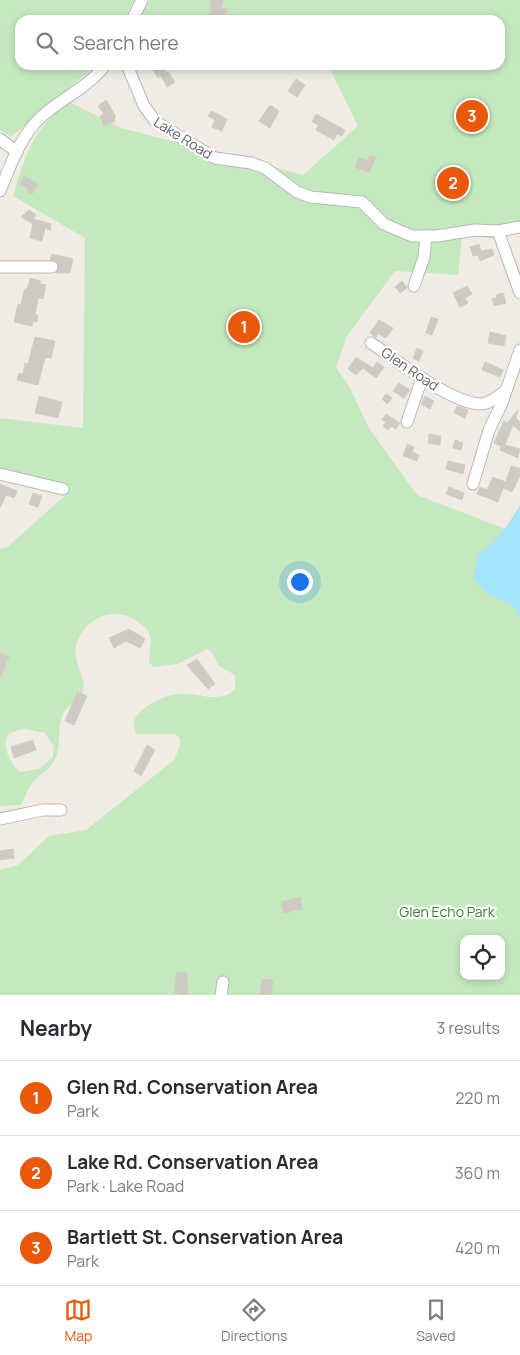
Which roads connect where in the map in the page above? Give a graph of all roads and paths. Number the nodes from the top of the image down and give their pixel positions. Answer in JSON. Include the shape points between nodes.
{"nodes":[{"id":1,"x":142,"y":0,"type":"edge"},
{"id":2,"x":134,"y":15,"type":"edge"},
{"id":3,"x":100,"y":70,"type":"edge"},
{"id":4,"x":129,"y":70,"type":"edge"},
{"id":5,"x":0,"y":139,"type":"edge"},
{"id":6,"x":17,"y":152,"type":"junction"},
{"id":7,"x":0,"y":191,"type":"edge"},
{"id":8,"x":520,"y":227,"type":"edge"},
{"id":9,"x":498,"y":231,"type":"junction"},
{"id":10,"x":426,"y":236,"type":"junction"},
{"id":11,"x":0,"y":267,"type":"edge"},
{"id":12,"x":52,"y":267,"type":"dead end"},
{"id":13,"x":414,"y":286,"type":"dead end"},
{"id":14,"x":520,"y":293,"type":"edge"},
{"id":15,"x":371,"y":343,"type":"dead end"},
{"id":16,"x":520,"y":350,"type":"edge"},
{"id":17,"x":422,"y":378,"type":"junction"},
{"id":18,"x":512,"y":385,"type":"edge"},
{"id":19,"x":407,"y":422,"type":"dead end"},
{"id":20,"x":0,"y":474,"type":"edge"},
{"id":21,"x":473,"y":484,"type":"dead end"},
{"id":22,"x":64,"y":488,"type":"dead end"},
{"id":23,"x":61,"y":810,"type":"dead end"},
{"id":24,"x":0,"y":819,"type":"edge"},
{"id":25,"x":223,"y":982,"type":"dead end"},
{"id":26,"x":221,"y":995,"type":"edge"}],
"edges":[{"from":1,"to":2,"type":"street"},
{"from":3,"to":6,"type":"street","via":[[86,86],[39,119]]},
{"from":4,"to":10,"type":"street","name":"Lake Road","via":[[149,115],[164,128],[215,158],[265,168],[290,188],[311,197],[362,202],[384,224],[398,232]]},
{"from":5,"to":6,"type":"street"},
{"from":6,"to":7,"type":"street"},
{"from":8,"to":9,"type":"street","name":"Lake Road"},
{"from":9,"to":10,"type":"street","name":"Lake Road","via":[[475,230]]},
{"from":9,"to":14,"type":"street"},
{"from":10,"to":13,"type":"street","via":[[424,257]]},
{"from":11,"to":12,"type":"street"},
{"from":15,"to":17,"type":"street","name":"Glen Road"},
{"from":16,"to":18,"type":"street"},
{"from":17,"to":18,"type":"street","name":"Glen Road","via":[[434,388],[476,404],[488,403]]},
{"from":17,"to":19,"type":"street"},
{"from":18,"to":21,"type":"street","via":[[489,430]]},
{"from":20,"to":22,"type":"street"},
{"from":23,"to":24,"type":"street","via":[[43,810]]},
{"from":25,"to":26,"type":"street"}]}
